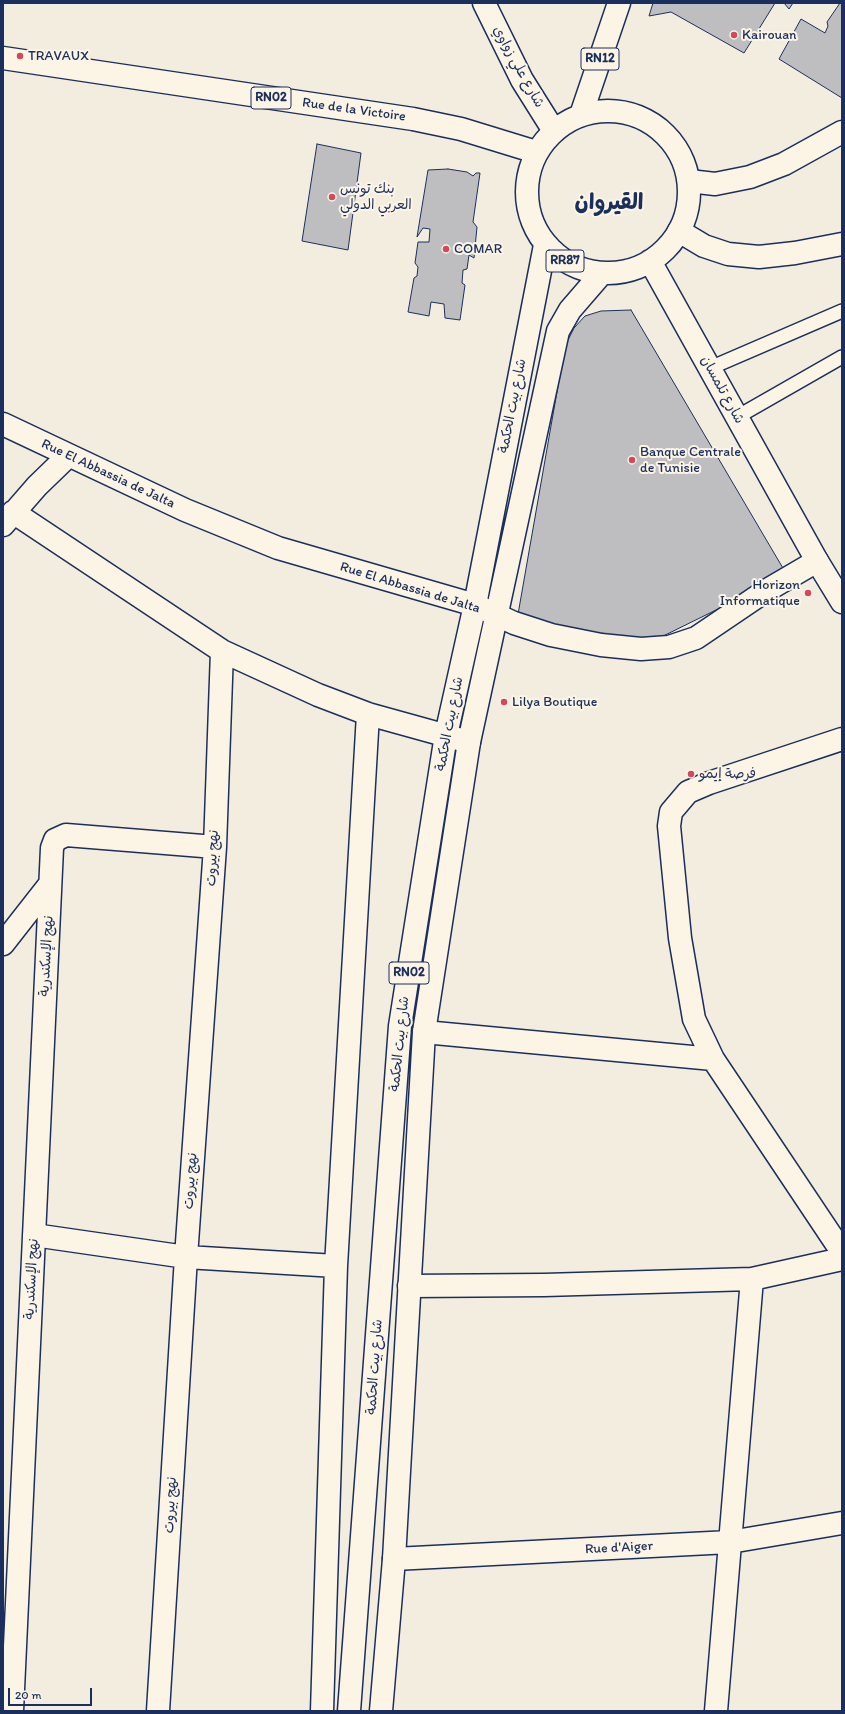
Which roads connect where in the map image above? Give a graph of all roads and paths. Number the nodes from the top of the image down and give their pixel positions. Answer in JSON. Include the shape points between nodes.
{"nodes":[{"id":1,"x":484,"y":3,"type":"edge"},
{"id":2,"x":619,"y":3,"type":"edge"},
{"id":3,"x":3,"y":58,"type":"edge"},
{"id":4,"x":581,"y":115,"type":"junction"},
{"id":5,"x":554,"y":131,"type":"junction"},
{"id":6,"x":842,"y":132,"type":"edge"},
{"id":7,"x":536,"y":152,"type":"junction"},
{"id":8,"x":689,"y":182,"type":"junction"},
{"id":9,"x":679,"y":231,"type":"junction"},
{"id":10,"x":842,"y":244,"type":"edge"},
{"id":11,"x":545,"y":245,"type":"junction"},
{"id":12,"x":650,"y":261,"type":"junction"},
{"id":13,"x":602,"y":273,"type":"junction"},
{"id":14,"x":842,"y":311,"type":"edge"},
{"id":15,"x":842,"y":357,"type":"edge"},
{"id":16,"x":710,"y":368,"type":"junction"},
{"id":17,"x":737,"y":418,"type":"junction"},
{"id":18,"x":3,"y":424,"type":"edge"},
{"id":19,"x":68,"y":456,"type":"junction"},
{"id":20,"x":8,"y":519,"type":"edge"},
{"id":21,"x":817,"y":561,"type":"junction"},
{"id":22,"x":842,"y":602,"type":"edge"},
{"id":23,"x":475,"y":605,"type":"junction"},
{"id":24,"x":497,"y":616,"type":"junction"},
{"id":25,"x":222,"y":652,"type":"junction"},
{"id":26,"x":368,"y":714,"type":"junction"},
{"id":27,"x":446,"y":735,"type":"junction"},
{"id":28,"x":842,"y":739,"type":"edge"},
{"id":29,"x":469,"y":742,"type":"junction"},
{"id":30,"x":214,"y":847,"type":"junction"},
{"id":31,"x":50,"y":884,"type":"junction"},
{"id":32,"x":3,"y":944,"type":"edge"},
{"id":33,"x":424,"y":1032,"type":"junction"},
{"id":34,"x":713,"y":1059,"type":"junction"},
{"id":35,"x":34,"y":1235,"type":"junction"},
{"id":36,"x":842,"y":1252,"type":"edge"},
{"id":37,"x":186,"y":1257,"type":"junction"},
{"id":38,"x":842,"y":1259,"type":"edge"},
{"id":39,"x":336,"y":1266,"type":"junction"},
{"id":40,"x":752,"y":1279,"type":"junction"},
{"id":41,"x":409,"y":1286,"type":"junction"},
{"id":42,"x":842,"y":1523,"type":"edge"},
{"id":43,"x":730,"y":1542,"type":"junction"},
{"id":44,"x":394,"y":1559,"type":"junction"},
{"id":45,"x":12,"y":1711,"type":"edge"},
{"id":46,"x":158,"y":1711,"type":"edge"},
{"id":47,"x":322,"y":1711,"type":"edge"},
{"id":48,"x":349,"y":1711,"type":"edge"},
{"id":49,"x":381,"y":1711,"type":"edge"},
{"id":50,"x":716,"y":1711,"type":"edge"}],
"edges":[{"from":1,"to":5,"type":"street","name":"شارع علي زواوي","via":[[522,80]]},
{"from":2,"to":4,"type":"street","number":"RN12"},
{"from":3,"to":7,"type":"street","name":"Rue de la Victoire","number":"RN02","via":[[413,119],[461,129]]},
{"from":4,"to":5,"type":"street","number":"RR87"},
{"from":4,"to":8,"type":"street","number":"RR87","via":[[604,110],[628,113],[650,122],[669,138],[682,158]]},
{"from":5,"to":7,"type":"street","number":"RR87"},
{"from":6,"to":8,"type":"street","via":[[784,164],[750,176],[715,184]]},
{"from":7,"to":11,"type":"street","number":"RR87","via":[[528,175],[526,200],[532,224]]},
{"from":8,"to":9,"type":"street","number":"RR87","via":[[688,207]]},
{"from":9,"to":10,"type":"street","via":[[704,246],[728,254],[759,257]]},
{"from":9,"to":12,"type":"street","number":"RR87","via":[[667,248]]},
{"from":11,"to":13,"type":"street","number":"RR87","via":[[574,266]]},
{"from":11,"to":23,"type":"street","name":"شارع بيت الحكمة","number":"RN02"},
{"from":12,"to":13,"type":"street","number":"RR87","via":[[627,271]]},
{"from":12,"to":16,"type":"street","name":"شارع تلمسان"},
{"from":13,"to":24,"type":"street","name":"شارع بيت الحكمة","number":"RN02","via":[[570,310],[558,331]]},
{"from":14,"to":16,"type":"lane"},
{"from":15,"to":17,"type":"lane"},
{"from":16,"to":17,"type":"street","name":"شارع تلمسان"},
{"from":17,"to":21,"type":"street","name":"شارع تلمسان"},
{"from":18,"to":19,"type":"street","name":"Rue El Abbassia de Jalta"},
{"from":19,"to":20,"type":"street"},
{"from":19,"to":23,"type":"street","name":"Rue El Abbassia de Jalta","via":[[184,510],[278,548]]},
{"from":20,"to":25,"type":"street"},
{"from":21,"to":22,"type":"street","name":"شارع تلمسان"},
{"from":21,"to":24,"type":"street","name":"Rue El Abbassia de Jalta","via":[[764,592],[696,638],[668,648],[641,649],[601,645],[551,635]]},
{"from":23,"to":24,"type":"street","name":"Rue El Abbassia de Jalta"},
{"from":23,"to":27,"type":"street","name":"شارع بيت الحكمة","number":"RN02"},
{"from":24,"to":29,"type":"street","name":"شارع بيت الحكمة","number":"RN02"},
{"from":25,"to":26,"type":"street","via":[[318,696]]},
{"from":25,"to":30,"type":"street","name":"نهج بيروت"},
{"from":26,"to":27,"type":"street"},
{"from":26,"to":39,"type":"street"},
{"from":27,"to":29,"type":"street"},
{"from":27,"to":48,"type":"street","name":"شارع بيت الحكمة","number":"RN02","via":[[400,1026]]},
{"from":28,"to":34,"type":"street","via":[[709,783],[688,792],[671,812],[669,826],[681,946],[694,1019]]},
{"from":29,"to":33,"type":"street","name":"شارع بيت الحكمة","number":"RN02"},
{"from":30,"to":31,"type":"street","name":"نهج الإسكندرية","via":[[66,835],[55,840],[52,848]]},
{"from":30,"to":37,"type":"street","name":"نهج بيروت"},
{"from":31,"to":32,"type":"street"},
{"from":31,"to":35,"type":"street","name":"نهج الإسكندرية"},
{"from":33,"to":34,"type":"street"},
{"from":33,"to":41,"type":"street","name":"شارع بيت الحكمة","number":"RN02"},
{"from":34,"to":36,"type":"street"},
{"from":35,"to":37,"type":"street"},
{"from":35,"to":45,"type":"street","name":"نهج الإسكندرية"},
{"from":37,"to":39,"type":"street"},
{"from":37,"to":46,"type":"street","name":"نهج بيروت"},
{"from":38,"to":40,"type":"street"},
{"from":39,"to":47,"type":"street"},
{"from":40,"to":41,"type":"street"},
{"from":40,"to":43,"type":"street"},
{"from":41,"to":44,"type":"street","name":"شارع بيت الحكمة","number":"RN02"},
{"from":42,"to":43,"type":"street","name":"Rue d'Aiger"},
{"from":43,"to":44,"type":"street","name":"Rue d'Aiger"},
{"from":43,"to":50,"type":"street"},
{"from":44,"to":49,"type":"street","name":"شارع بيت الحكمة","number":"RN02"}]}
